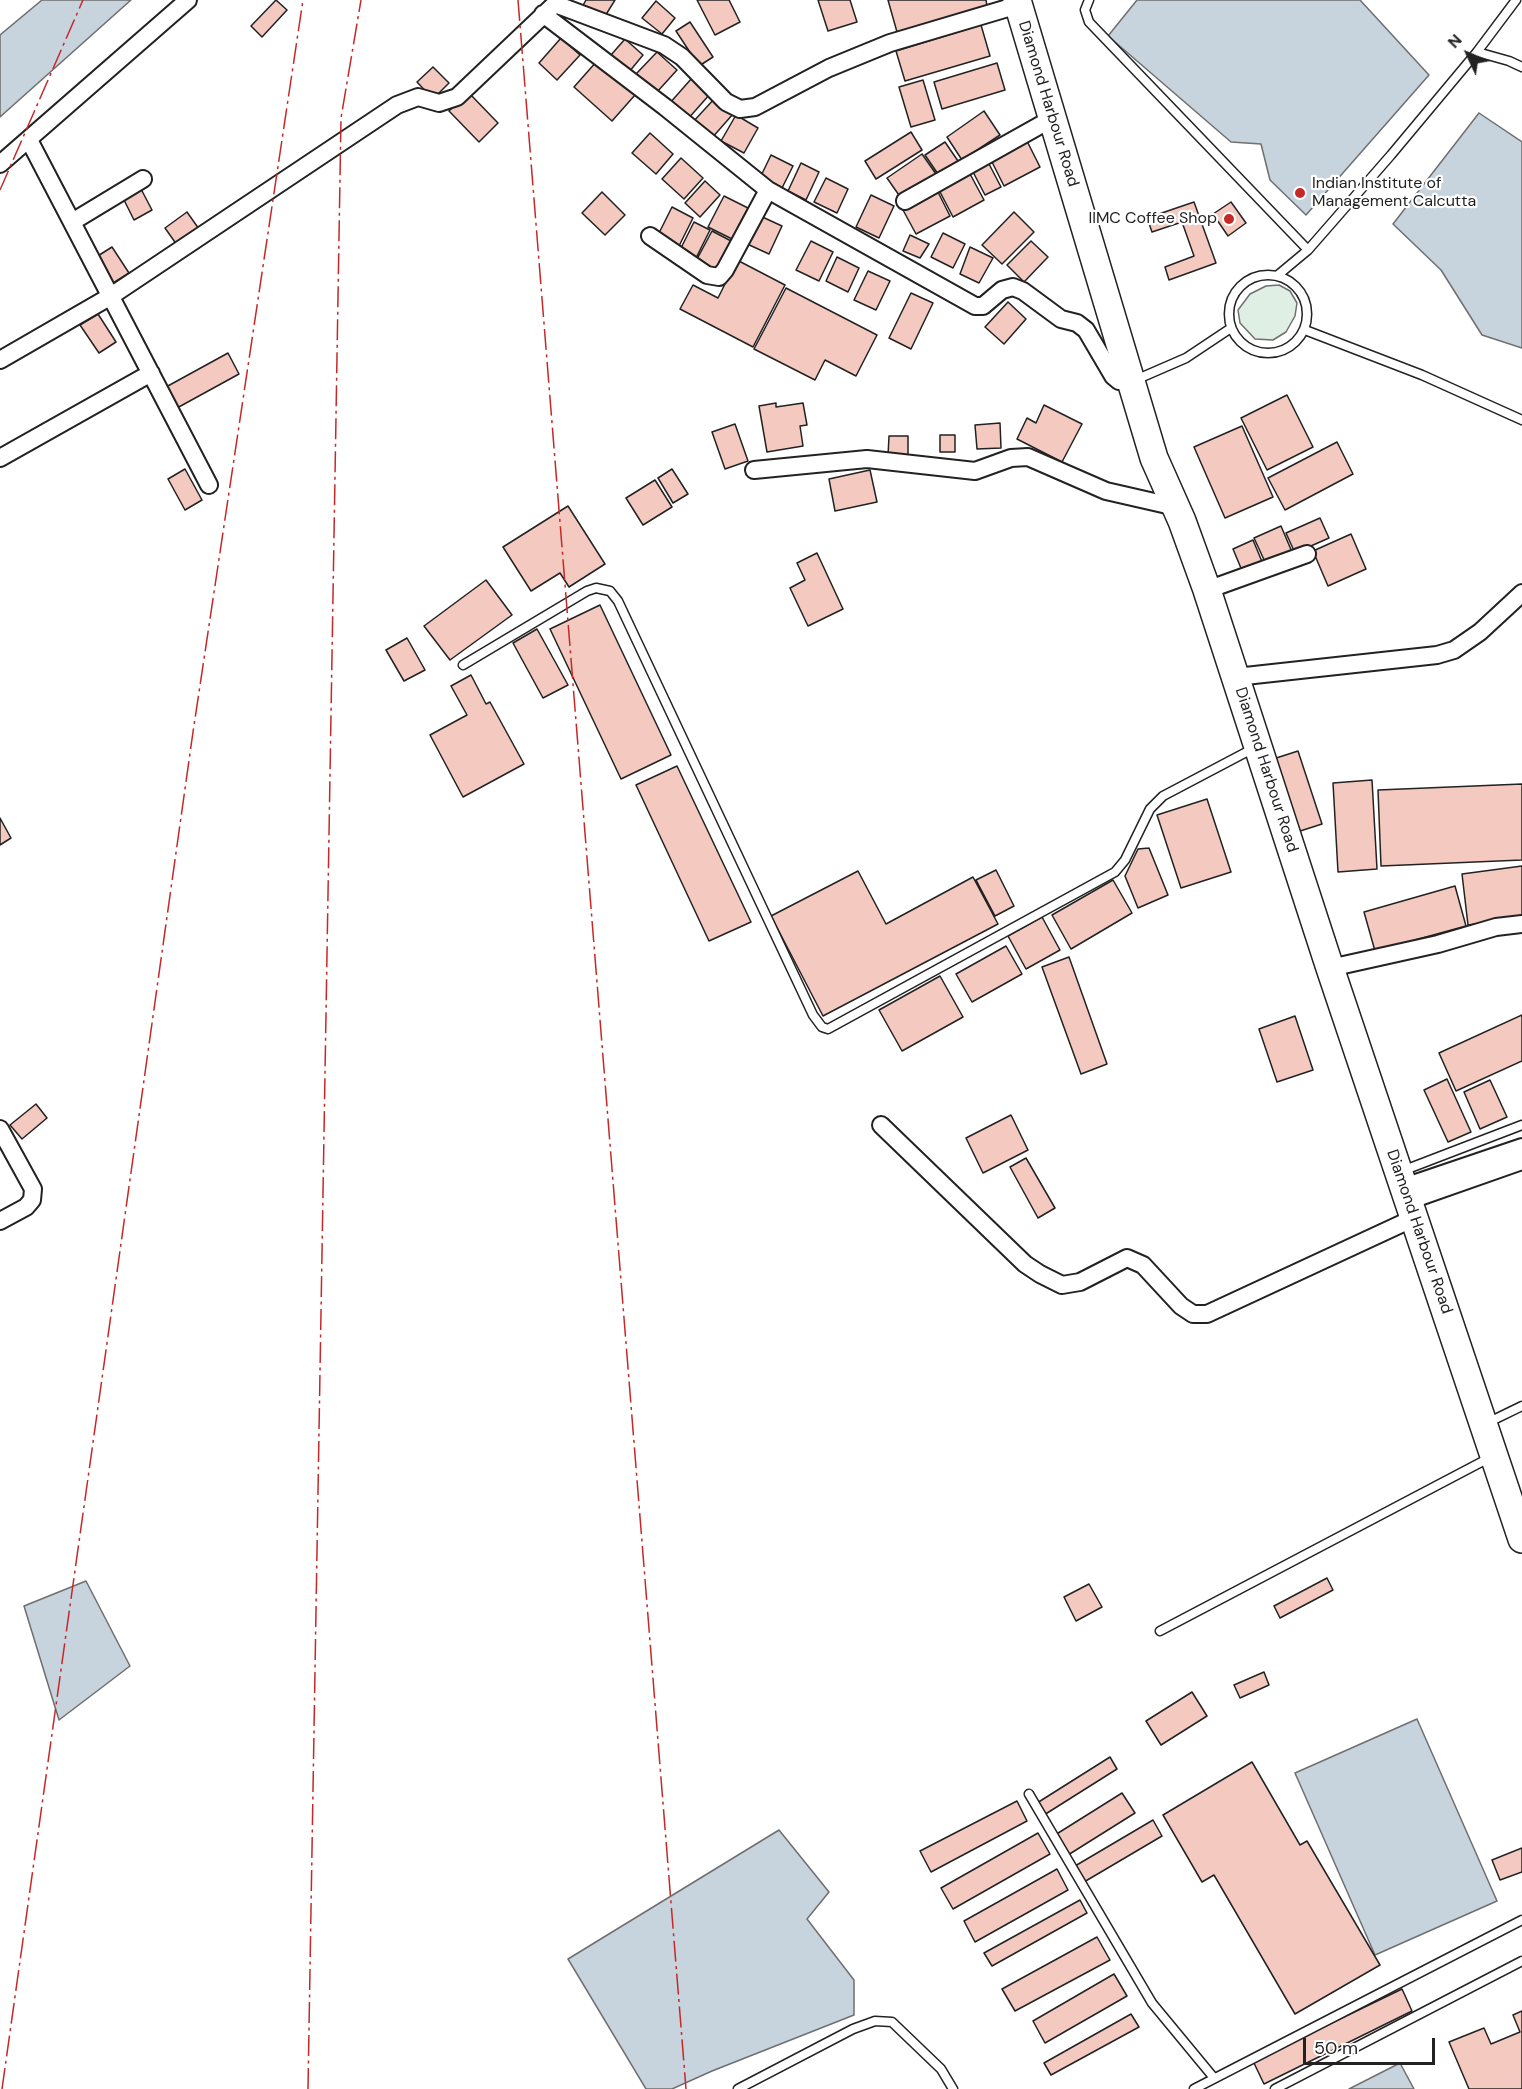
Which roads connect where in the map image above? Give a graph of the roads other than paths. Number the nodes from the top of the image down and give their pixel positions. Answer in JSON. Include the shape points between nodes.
{"nodes":[{"id":1,"x":188,"y":0,"type":"edge"},
{"id":2,"x":1089,"y":0,"type":"edge"},
{"id":3,"x":1516,"y":0,"type":"edge"},
{"id":4,"x":1018,"y":3,"type":"edge"},
{"id":5,"x":550,"y":6,"type":"edge"},
{"id":6,"x":1477,"y":52,"type":"junction"},
{"id":7,"x":1522,"y":67,"type":"edge"},
{"id":8,"x":1053,"y":118,"type":"junction"},
{"id":9,"x":29,"y":140,"type":"junction"},
{"id":10,"x":0,"y":164,"type":"edge"},
{"id":11,"x":143,"y":178,"type":"dead end"},
{"id":12,"x":768,"y":190,"type":"junction"},
{"id":13,"x":905,"y":201,"type":"dead end"},
{"id":14,"x":72,"y":222,"type":"junction"},
{"id":15,"x":650,"y":236,"type":"dead end"},
{"id":16,"x":1308,"y":250,"type":"junction"},
{"id":17,"x":1278,"y":275,"type":"junction"},
{"id":18,"x":111,"y":296,"type":"junction"},
{"id":19,"x":1231,"y":328,"type":"junction"},
{"id":20,"x":1305,"y":330,"type":"junction"},
{"id":21,"x":0,"y":360,"type":"edge"},
{"id":22,"x":151,"y":373,"type":"junction"},
{"id":23,"x":1130,"y":382,"type":"junction"},
{"id":24,"x":1522,"y":420,"type":"edge"},
{"id":25,"x":0,"y":458,"type":"edge"},
{"id":26,"x":754,"y":470,"type":"dead end"},
{"id":27,"x":209,"y":485,"type":"dead end"},
{"id":28,"x":1176,"y":507,"type":"junction"},
{"id":29,"x":1307,"y":554,"type":"dead end"},
{"id":30,"x":1206,"y":590,"type":"junction"},
{"id":31,"x":1522,"y":593,"type":"edge"},
{"id":32,"x":463,"y":665,"type":"dead end"},
{"id":33,"x":1236,"y":677,"type":"junction"},
{"id":34,"x":1259,"y":746,"type":"junction"},
{"id":35,"x":1522,"y":924,"type":"edge"},
{"id":36,"x":1330,"y":968,"type":"junction"},
{"id":37,"x":881,"y":1125,"type":"dead end"},
{"id":38,"x":1522,"y":1125,"type":"edge"},
{"id":39,"x":0,"y":1129,"type":"edge"},
{"id":40,"x":1522,"y":1148,"type":"edge"},
{"id":41,"x":1522,"y":1161,"type":"edge"},
{"id":42,"x":1406,"y":1195,"type":"junction"},
{"id":43,"x":0,"y":1221,"type":"edge"},
{"id":44,"x":1522,"y":1406,"type":"edge"},
{"id":45,"x":1484,"y":1424,"type":"junction"},
{"id":46,"x":1494,"y":1455,"type":"junction"},
{"id":47,"x":1522,"y":1539,"type":"edge"},
{"id":48,"x":1160,"y":1631,"type":"dead end"},
{"id":49,"x":1029,"y":1794,"type":"dead end"},
{"id":50,"x":1522,"y":1920,"type":"edge"},
{"id":51,"x":1522,"y":1961,"type":"edge"},
{"id":52,"x":1214,"y":2078,"type":"junction"},
{"id":53,"x":738,"y":2089,"type":"edge"},
{"id":54,"x":953,"y":2089,"type":"edge"},
{"id":55,"x":1194,"y":2089,"type":"edge"},
{"id":56,"x":1275,"y":2089,"type":"edge"}],
"edges":[{"from":1,"to":9,"type":"street"},
{"from":2,"to":16,"type":"lane","via":[[1085,10],[1089,22]]},
{"from":3,"to":6,"type":"lane"},
{"from":4,"to":5,"type":"street","via":[[890,43],[755,107],[740,109],[726,102],[682,57],[664,45]]},
{"from":4,"to":8,"type":"highway","name":"Diamond Harbour Road"},
{"from":5,"to":12,"type":"street","via":[[665,107]]},
{"from":5,"to":18,"type":"street","via":[[457,97],[440,103],[418,97],[397,105]]},
{"from":6,"to":7,"type":"lane"},
{"from":6,"to":16,"type":"lane"},
{"from":8,"to":13,"type":"street"},
{"from":8,"to":23,"type":"highway","name":"Diamond Harbour Road"},
{"from":9,"to":10,"type":"street"},
{"from":9,"to":14,"type":"street"},
{"from":11,"to":14,"type":"street"},
{"from":12,"to":15,"type":"street","via":[[719,277],[707,275]]},
{"from":12,"to":23,"type":"street","via":[[975,306],[984,306],[1002,290],[1012,287],[1023,291],[1061,319],[1086,330],[1113,376]]},
{"from":14,"to":18,"type":"street"},
{"from":16,"to":17,"type":"lane"},
{"from":17,"to":19,"type":"lane","via":[[1256,277],[1238,289],[1231,300]]},
{"from":17,"to":20,"type":"lane","via":[[1296,285],[1303,296],[1307,309]]},
{"from":18,"to":21,"type":"street"},
{"from":18,"to":22,"type":"street"},
{"from":19,"to":20,"type":"lane","via":[[1246,346],[1270,353],[1294,343]]},
{"from":19,"to":23,"type":"lane","via":[[1186,358]]},
{"from":20,"to":24,"type":"lane","via":[[1422,375]]},
{"from":22,"to":25,"type":"street"},
{"from":22,"to":27,"type":"street"},
{"from":23,"to":28,"type":"highway","name":"Diamond Harbour Road","via":[[1154,458]]},
{"from":26,"to":28,"type":"street","via":[[867,459],[975,471],[1011,458],[1028,457],[1106,491]]},
{"from":28,"to":30,"type":"highway","name":"Diamond Harbour Road"},
{"from":29,"to":30,"type":"street"},
{"from":30,"to":33,"type":"highway","name":"Diamond Harbour Road"},
{"from":31,"to":33,"type":"street","via":[[1480,632],[1454,650],[1437,655]]},
{"from":32,"to":34,"type":"lane","via":[[587,591],[610,591],[813,1015],[828,1029],[1115,872],[1150,809],[1163,796]]},
{"from":33,"to":34,"type":"highway","name":"Diamond Harbour Road"},
{"from":34,"to":36,"type":"highway","name":"Diamond Harbour Road"},
{"from":35,"to":36,"type":"street"},
{"from":36,"to":42,"type":"highway","name":"Diamond Harbour Road"},
{"from":37,"to":42,"type":"street","via":[[1040,1274],[1062,1285],[1080,1282],[1128,1258],[1143,1264],[1193,1314],[1207,1314]]},
{"from":38,"to":42,"type":"lane"},
{"from":39,"to":43,"type":"street","via":[[33,1189],[33,1200],[26,1207]]},
{"from":40,"to":42,"type":"street"},
{"from":41,"to":42,"type":"street"},
{"from":42,"to":45,"type":"highway","name":"Diamond Harbour Road"},
{"from":44,"to":45,"type":"lane"},
{"from":45,"to":46,"type":"highway","name":"Diamond Harbour Road"},
{"from":46,"to":47,"type":"highway","name":"Diamond Harbour Road"},
{"from":46,"to":48,"type":"lane"},
{"from":49,"to":52,"type":"lane","via":[[1152,2002]]},
{"from":50,"to":52,"type":"lane"},
{"from":51,"to":56,"type":"lane"},
{"from":52,"to":55,"type":"lane"},
{"from":53,"to":54,"type":"lane","via":[[875,2021],[892,2022],[941,2069]]}]}
